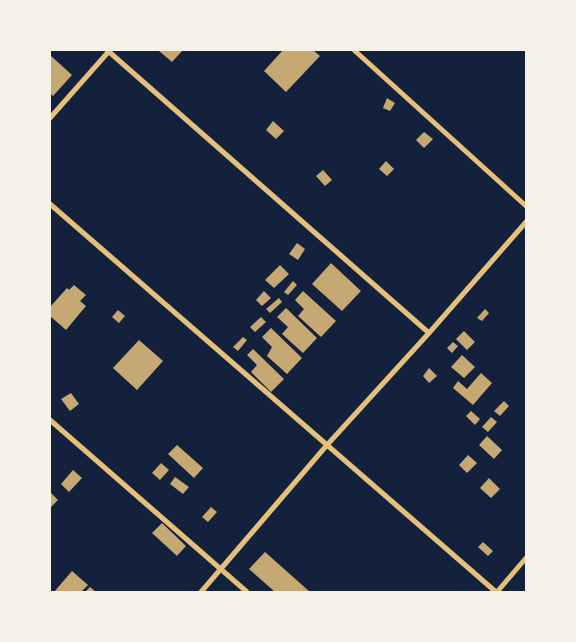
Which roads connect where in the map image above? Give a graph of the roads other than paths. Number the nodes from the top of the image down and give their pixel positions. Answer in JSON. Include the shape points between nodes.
{"nodes":[{"id":1,"x":108,"y":50,"type":"edge"},
{"id":2,"x":354,"y":50,"type":"edge"},
{"id":3,"x":50,"y":118,"type":"edge"},
{"id":4,"x":50,"y":204,"type":"edge"},
{"id":5,"x":526,"y":206,"type":"edge"},
{"id":6,"x":526,"y":222,"type":"edge"},
{"id":7,"x":429,"y":333,"type":"junction"},
{"id":8,"x":50,"y":420,"type":"edge"},
{"id":9,"x":326,"y":445,"type":"junction"},
{"id":10,"x":526,"y":558,"type":"edge"},
{"id":11,"x":220,"y":569,"type":"junction"},
{"id":12,"x":201,"y":592,"type":"edge"},
{"id":13,"x":247,"y":592,"type":"edge"},
{"id":14,"x":497,"y":592,"type":"edge"}],
"edges":[{"from":1,"to":3,"type":"street"},
{"from":1,"to":7,"type":"street"},
{"from":2,"to":5,"type":"street"},
{"from":4,"to":9,"type":"street"},
{"from":6,"to":7,"type":"street"},
{"from":7,"to":9,"type":"street"},
{"from":8,"to":11,"type":"street"},
{"from":9,"to":11,"type":"street"},
{"from":9,"to":14,"type":"street"},
{"from":10,"to":14,"type":"street"},
{"from":11,"to":12,"type":"street"},
{"from":11,"to":13,"type":"street"}]}
